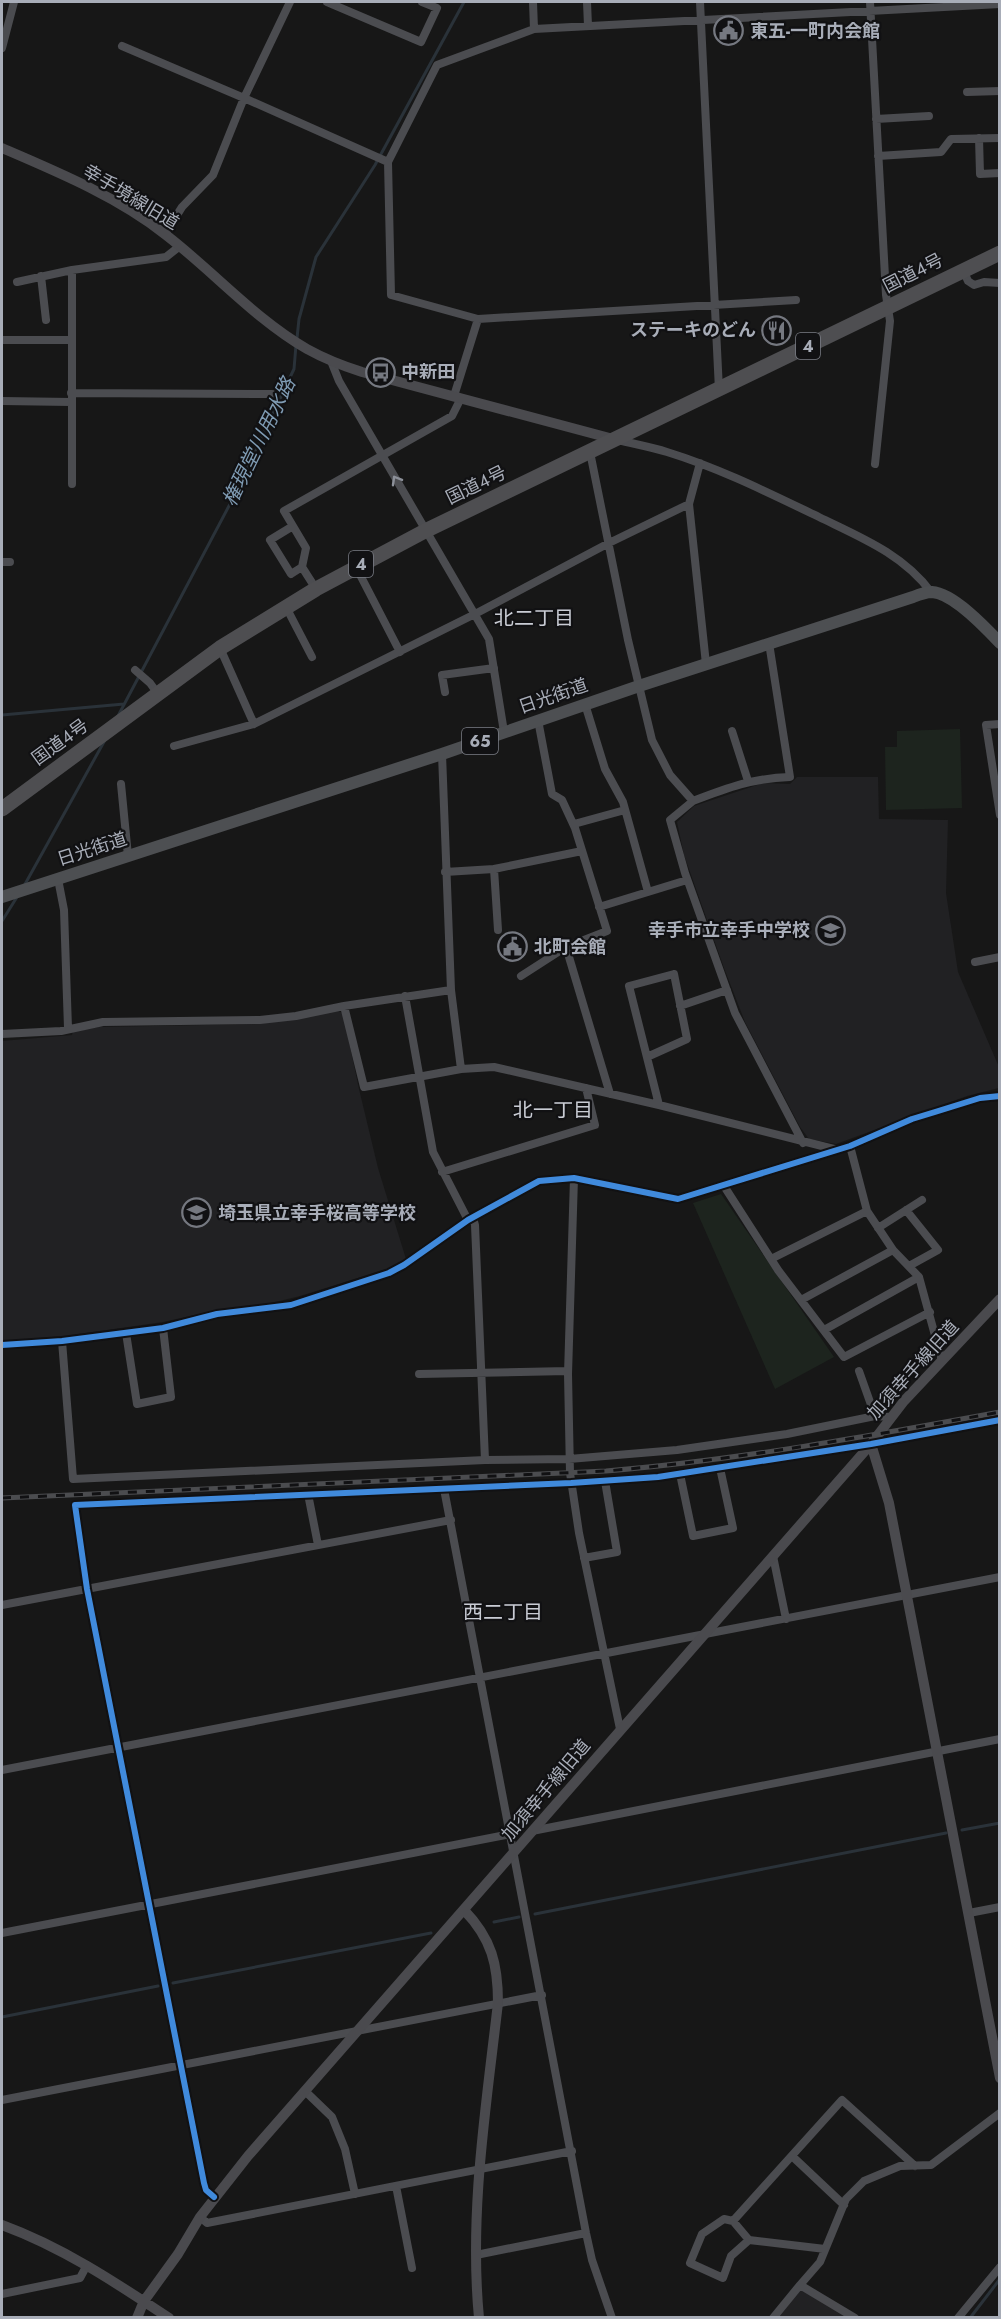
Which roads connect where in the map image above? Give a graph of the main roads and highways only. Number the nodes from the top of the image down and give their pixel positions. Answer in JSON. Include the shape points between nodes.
{"nodes":[{"id":1,"x":999,"y":252,"type":"edge"},
{"id":2,"x":998,"y":640,"type":"edge"},
{"id":3,"x":2,"y":809,"type":"edge"},
{"id":4,"x":5,"y":896,"type":"edge"}],
"edges":[{"from":1,"to":3,"type":"highway","name":"国道4号","number":"4","via":[[425,531],[316,589],[220,648]]},
{"from":2,"to":4,"type":"main road","name":"日光街道","number":"65","via":[[954,602],[932,592]]}]}
